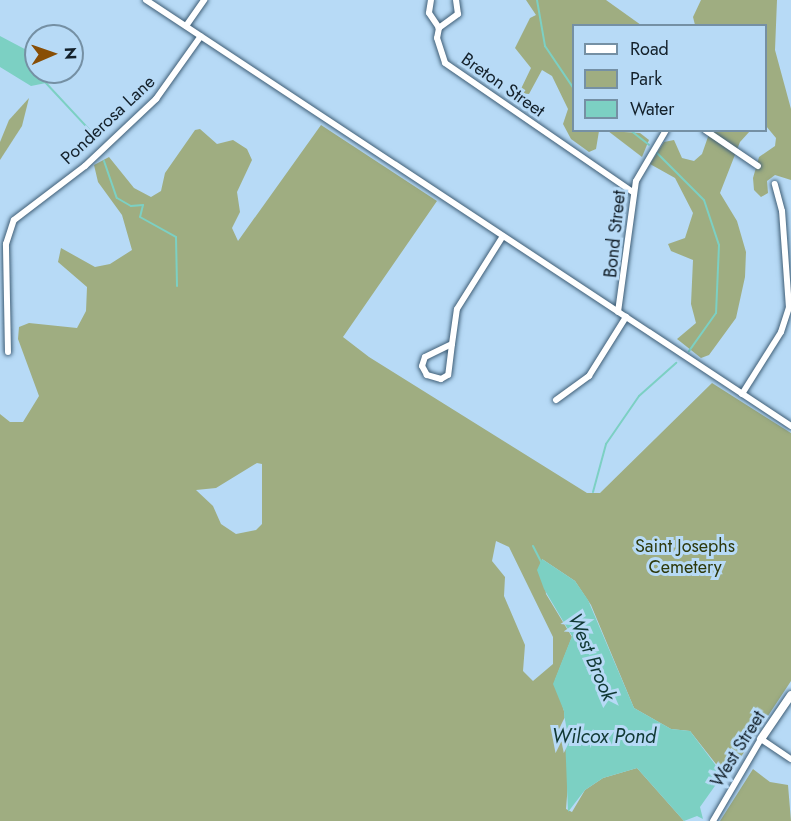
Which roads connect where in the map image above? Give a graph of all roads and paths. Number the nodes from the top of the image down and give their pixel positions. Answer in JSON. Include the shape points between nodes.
{"nodes":[{"id":1,"x":146,"y":0,"type":"edge"},
{"id":2,"x":204,"y":0,"type":"edge"},
{"id":3,"x":431,"y":0,"type":"edge"},
{"id":4,"x":456,"y":0,"type":"edge"},
{"id":5,"x":186,"y":26,"type":"junction"},
{"id":6,"x":439,"y":28,"type":"junction"},
{"id":7,"x":201,"y":36,"type":"junction"},
{"id":8,"x":665,"y":132,"type":"edge"},
{"id":9,"x":708,"y":132,"type":"edge"},
{"id":10,"x":758,"y":166,"type":"dead end"},
{"id":11,"x":775,"y":184,"type":"dead end"},
{"id":12,"x":633,"y":192,"type":"junction"},
{"id":13,"x":503,"y":236,"type":"junction"},
{"id":14,"x":789,"y":273,"type":"edge"},
{"id":15,"x":618,"y":312,"type":"junction"},
{"id":16,"x":626,"y":317,"type":"junction"},
{"id":17,"x":452,"y":344,"type":"junction"},
{"id":18,"x":8,"y":352,"type":"dead end"},
{"id":19,"x":742,"y":394,"type":"junction"},
{"id":20,"x":556,"y":400,"type":"dead end"},
{"id":21,"x":791,"y":426,"type":"edge"},
{"id":22,"x":791,"y":695,"type":"edge"},
{"id":23,"x":761,"y":739,"type":"junction"},
{"id":24,"x":791,"y":759,"type":"edge"},
{"id":25,"x":713,"y":821,"type":"edge"}],
"edges":[{"from":1,"to":5,"type":"street"},
{"from":2,"to":5,"type":"street"},
{"from":3,"to":6,"type":"street","name":"Breton Street","via":[[429,13]]},
{"from":4,"to":6,"type":"street","via":[[458,14]]},
{"from":5,"to":7,"type":"street"},
{"from":6,"to":12,"type":"street","name":"Breton Street","via":[[439,53],[452,69]]},
{"from":7,"to":13,"type":"street"},
{"from":7,"to":18,"type":"street","name":"Ponderosa Lane","via":[[156,99],[91,160],[14,220],[6,244]]},
{"from":8,"to":12,"type":"street","name":"Bond Street"},
{"from":9,"to":10,"type":"street"},
{"from":11,"to":14,"type":"street"},
{"from":12,"to":15,"type":"street","name":"Bond Street"},
{"from":13,"to":15,"type":"street"},
{"from":13,"to":17,"type":"street","via":[[455,312]]},
{"from":14,"to":19,"type":"street","via":[[787,319]]},
{"from":15,"to":16,"type":"street"},
{"from":16,"to":19,"type":"street"},
{"from":16,"to":20,"type":"street","via":[[589,376]]},
{"from":17,"to":17,"type":"street","via":[[425,357],[425,373],[438,379],[448,375]]},
{"from":19,"to":21,"type":"street"},
{"from":22,"to":23,"type":"street","name":"West Street"},
{"from":23,"to":24,"type":"street"},
{"from":23,"to":25,"type":"street","name":"West Street"}]}
